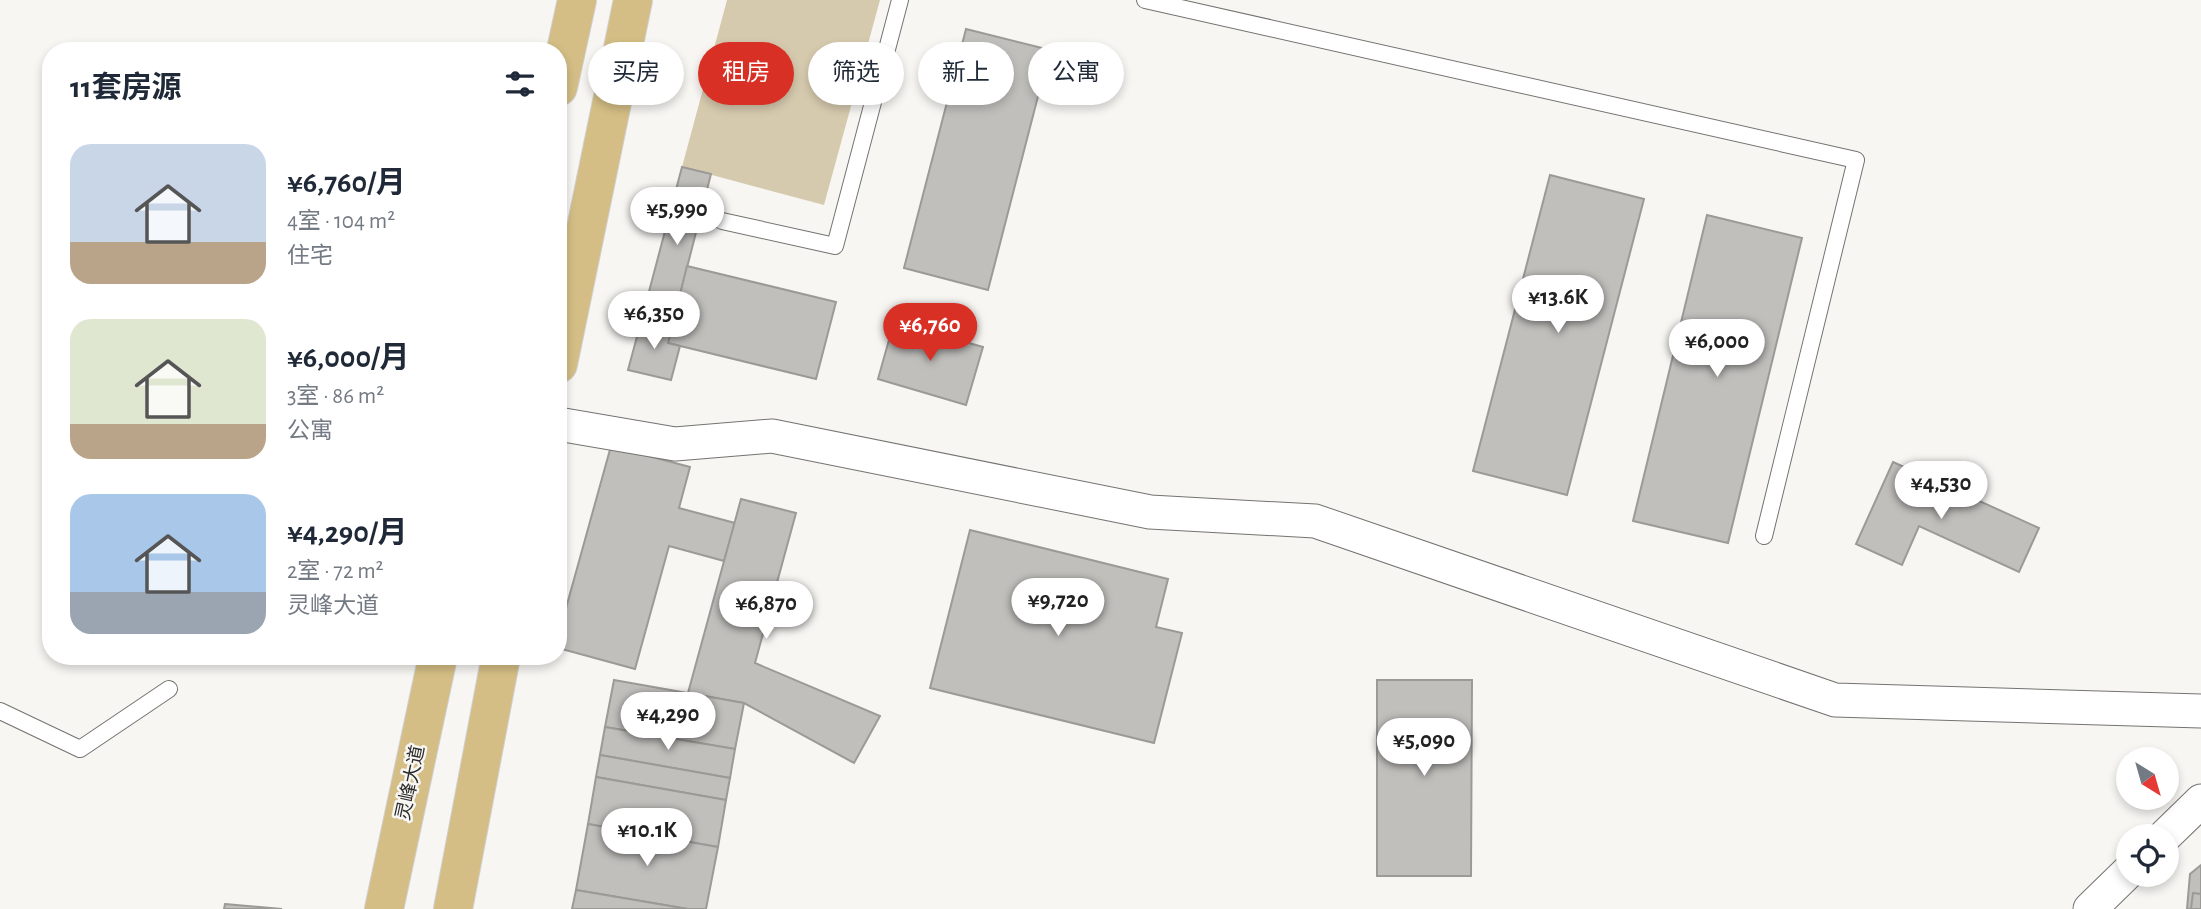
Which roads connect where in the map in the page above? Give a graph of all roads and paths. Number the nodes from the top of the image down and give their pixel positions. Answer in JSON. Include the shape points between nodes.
{"nodes":[{"id":1,"x":577,"y":0,"type":"edge"},
{"id":2,"x":633,"y":0,"type":"edge"},
{"id":3,"x":900,"y":0,"type":"edge"},
{"id":4,"x":1145,"y":0,"type":"edge"},
{"id":5,"x":567,"y":46,"type":"edge"},
{"id":6,"x":722,"y":221,"type":"dead end"},
{"id":7,"x":567,"y":320,"type":"edge"},
{"id":8,"x":567,"y":426,"type":"edge"},
{"id":9,"x":1764,"y":536,"type":"dead end"},
{"id":10,"x":436,"y":665,"type":"edge"},
{"id":11,"x":499,"y":665,"type":"edge"},
{"id":12,"x":169,"y":689,"type":"dead end"},
{"id":13,"x":0,"y":711,"type":"edge"},
{"id":14,"x":2201,"y":712,"type":"edge"},
{"id":15,"x":2201,"y":801,"type":"edge"},
{"id":16,"x":2177,"y":824,"type":"edge"},
{"id":17,"x":2116,"y":884,"type":"edge"},
{"id":18,"x":384,"y":909,"type":"edge"},
{"id":19,"x":453,"y":909,"type":"edge"},
{"id":20,"x":2090,"y":909,"type":"edge"}],
"edges":[{"from":1,"to":5,"type":"main road"},
{"from":2,"to":7,"type":"main road"},
{"from":3,"to":6,"type":"lane","via":[[835,246]]},
{"from":4,"to":9,"type":"lane","via":[[1856,160]]},
{"from":8,"to":14,"type":"street","via":[[675,444],[772,436],[1150,512],[1315,521],[1835,700]]},
{"from":10,"to":18,"type":"main road","name":"灵峰大道"},
{"from":11,"to":19,"type":"main road"},
{"from":12,"to":13,"type":"lane","via":[[80,749]]},
{"from":15,"to":16,"type":"street"},
{"from":17,"to":20,"type":"street"}]}
